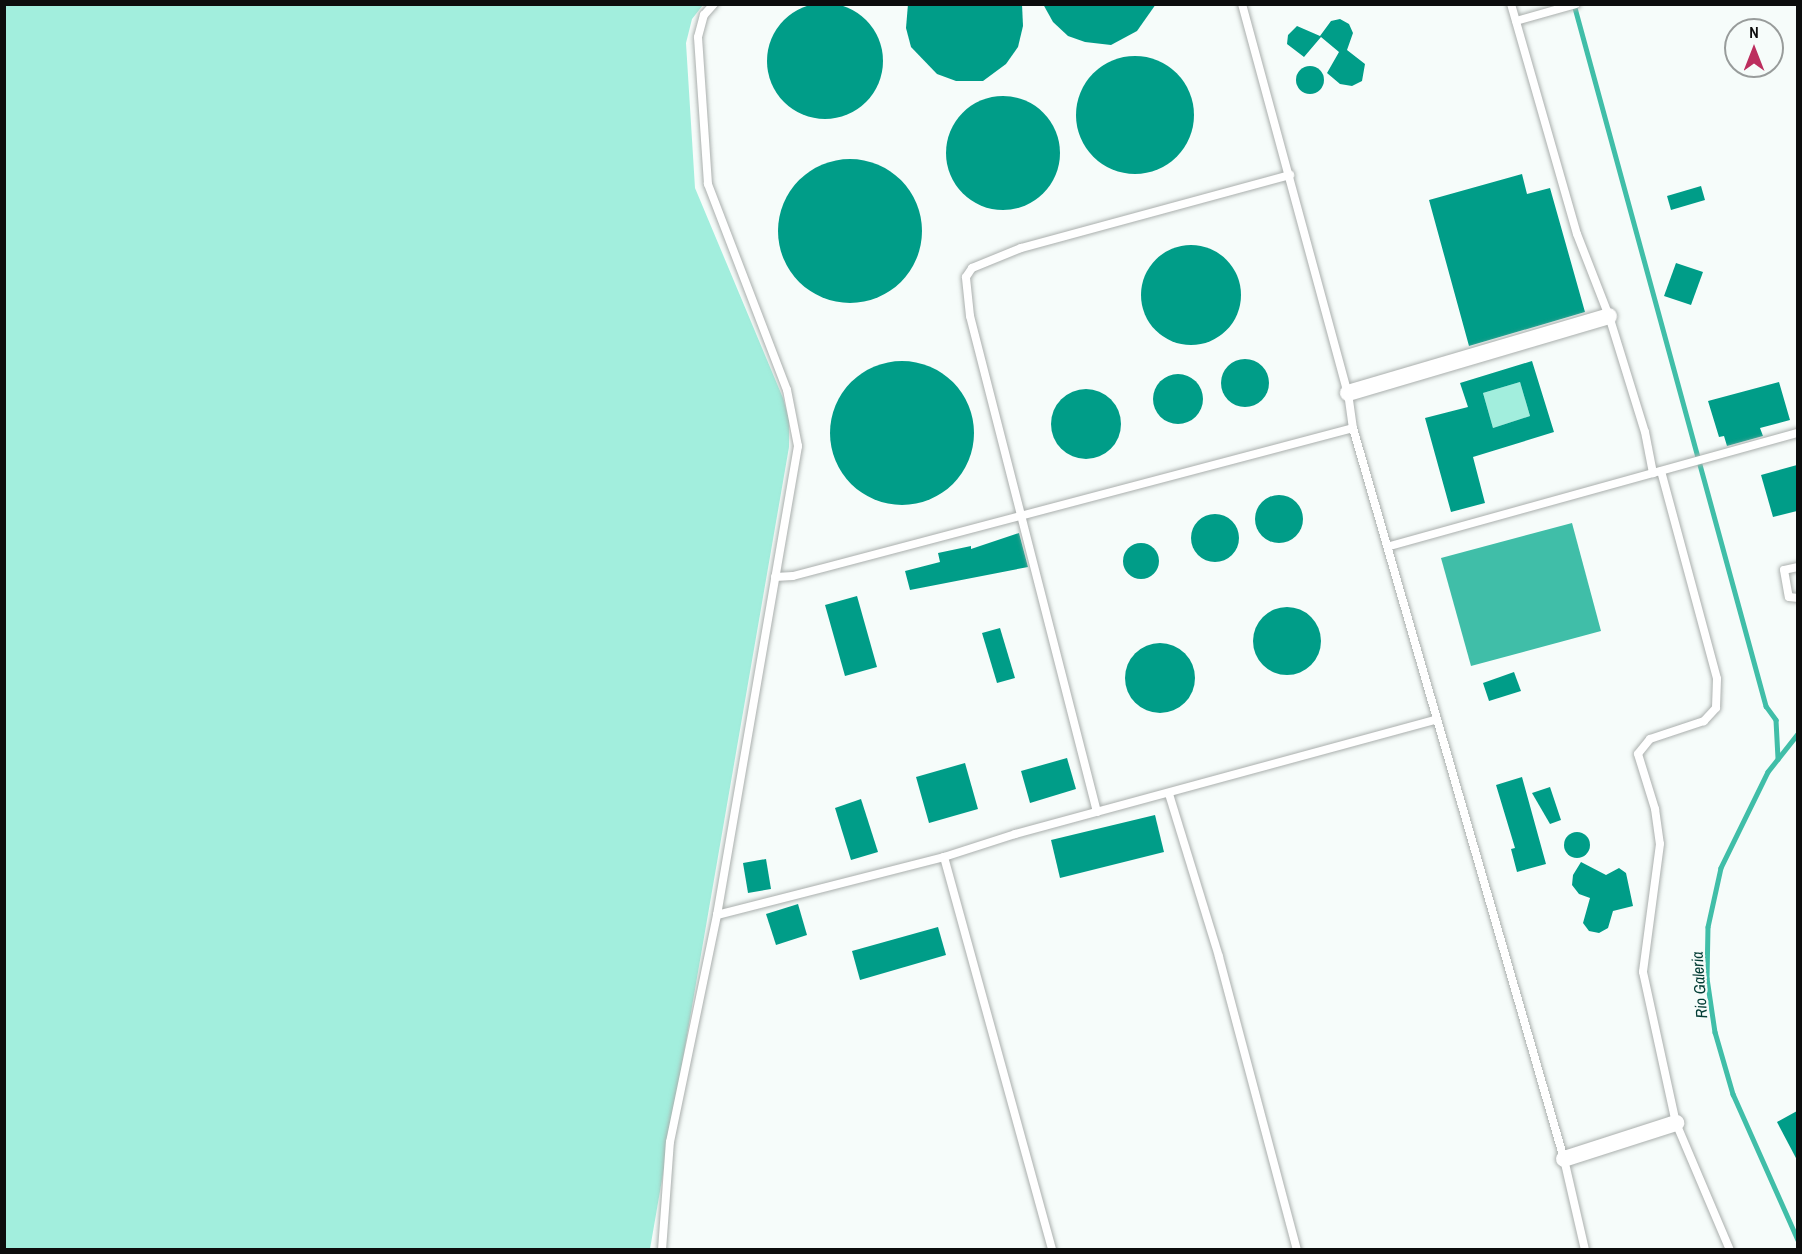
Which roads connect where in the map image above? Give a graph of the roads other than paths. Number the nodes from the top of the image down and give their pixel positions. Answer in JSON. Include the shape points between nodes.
{"nodes":[{"id":1,"x":714,"y":4,"type":"edge"},
{"id":2,"x":1242,"y":4,"type":"edge"},
{"id":3,"x":1512,"y":4,"type":"edge"},
{"id":4,"x":1576,"y":4,"type":"edge"},
{"id":5,"x":1516,"y":21,"type":"junction"},
{"id":6,"x":1290,"y":176,"type":"junction"},
{"id":7,"x":1609,"y":316,"type":"junction"},
{"id":8,"x":1348,"y":393,"type":"junction"},
{"id":9,"x":1353,"y":428,"type":"junction"},
{"id":10,"x":1797,"y":432,"type":"edge"},
{"id":11,"x":1657,"y":472,"type":"junction"},
{"id":12,"x":1022,"y":516,"type":"junction"},
{"id":13,"x":1390,"y":546,"type":"junction"},
{"id":14,"x":1797,"y":567,"type":"edge"},
{"id":15,"x":775,"y":577,"type":"junction"},
{"id":16,"x":1797,"y":598,"type":"edge"},
{"id":17,"x":1437,"y":719,"type":"junction"},
{"id":18,"x":1169,"y":794,"type":"junction"},
{"id":19,"x":1097,"y":812,"type":"junction"},
{"id":20,"x":944,"y":857,"type":"junction"},
{"id":21,"x":717,"y":915,"type":"junction"},
{"id":22,"x":1676,"y":1123,"type":"junction"},
{"id":23,"x":1564,"y":1159,"type":"junction"},
{"id":24,"x":662,"y":1250,"type":"edge"},
{"id":25,"x":1052,"y":1250,"type":"edge"},
{"id":26,"x":1297,"y":1250,"type":"edge"},
{"id":27,"x":1585,"y":1250,"type":"edge"},
{"id":28,"x":1730,"y":1250,"type":"edge"}],
"edges":[{"from":1,"to":15,"type":"lane","via":[[704,15],[698,37],[708,184],[796,420],[798,446]]},
{"from":2,"to":6,"type":"lane"},
{"from":3,"to":5,"type":"lane"},
{"from":4,"to":5,"type":"lane"},
{"from":5,"to":7,"type":"lane","via":[[1577,234]]},
{"from":6,"to":8,"type":"lane"},
{"from":6,"to":12,"type":"lane","via":[[1021,248],[972,268],[966,277],[970,316]]},
{"from":7,"to":8,"type":"street"},
{"from":7,"to":11,"type":"lane"},
{"from":8,"to":9,"type":"lane"},
{"from":9,"to":12,"type":"lane"},
{"from":9,"to":13,"type":"lane"},
{"from":10,"to":11,"type":"lane"},
{"from":11,"to":13,"type":"lane"},
{"from":11,"to":22,"type":"lane","via":[[1717,679],[1716,708],[1704,721],[1650,739],[1638,754],[1655,809],[1660,844],[1643,972]]},
{"from":12,"to":15,"type":"lane","via":[[793,576]]},
{"from":12,"to":19,"type":"lane"},
{"from":13,"to":17,"type":"lane"},
{"from":14,"to":16,"type":"lane","via":[[1784,570],[1789,597]]},
{"from":15,"to":21,"type":"lane"},
{"from":17,"to":18,"type":"lane"},
{"from":17,"to":23,"type":"lane"},
{"from":18,"to":19,"type":"lane"},
{"from":18,"to":26,"type":"lane","via":[[1219,957]]},
{"from":19,"to":20,"type":"lane"},
{"from":20,"to":21,"type":"lane"},
{"from":20,"to":25,"type":"lane"},
{"from":21,"to":24,"type":"lane","via":[[670,1142]]},
{"from":22,"to":23,"type":"street"},
{"from":22,"to":28,"type":"lane"},
{"from":23,"to":27,"type":"lane"}]}
